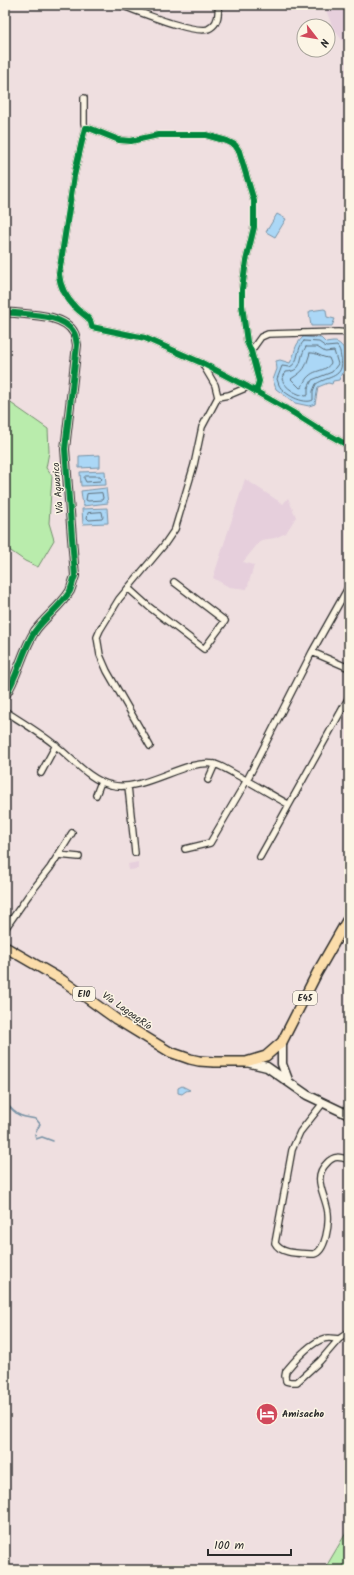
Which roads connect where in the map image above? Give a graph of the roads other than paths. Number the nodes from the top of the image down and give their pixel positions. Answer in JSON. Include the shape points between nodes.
{"nodes":[{"id":1,"x":120,"y":5,"type":"edge"},
{"id":2,"x":218,"y":5,"type":"edge"},
{"id":3,"x":84,"y":98,"type":"dead end"},
{"id":4,"x":85,"y":128,"type":"junction"},
{"id":5,"x":5,"y":312,"type":"edge"},
{"id":6,"x":349,"y":333,"type":"edge"},
{"id":7,"x":251,"y":351,"type":"junction"},
{"id":8,"x":202,"y":363,"type":"junction"},
{"id":9,"x":248,"y":387,"type":"junction"},
{"id":10,"x":256,"y":392,"type":"junction"},
{"id":11,"x":218,"y":397,"type":"junction"},
{"id":12,"x":349,"y":446,"type":"edge"},
{"id":13,"x":174,"y":582,"type":"dead end"},
{"id":14,"x":349,"y":586,"type":"edge"},
{"id":15,"x":128,"y":588,"type":"junction"},
{"id":16,"x":312,"y":652,"type":"junction"},
{"id":17,"x":349,"y":668,"type":"edge"},
{"id":18,"x":5,"y":696,"type":"edge"},
{"id":19,"x":349,"y":697,"type":"edge"},
{"id":20,"x":5,"y":711,"type":"edge"},
{"id":21,"x":56,"y":745,"type":"junction"},
{"id":22,"x":150,"y":746,"type":"dead end"},
{"id":23,"x":215,"y":764,"type":"junction"},
{"id":24,"x":41,"y":773,"type":"dead end"},
{"id":25,"x":208,"y":780,"type":"dead end"},
{"id":26,"x":247,"y":780,"type":"junction"},
{"id":27,"x":102,"y":782,"type":"junction"},
{"id":28,"x":128,"y":786,"type":"junction"},
{"id":29,"x":96,"y":795,"type":"dead end"},
{"id":30,"x":288,"y":804,"type":"junction"},
{"id":31,"x":72,"y":833,"type":"dead end"},
{"id":32,"x":184,"y":849,"type":"dead end"},
{"id":33,"x":135,"y":853,"type":"dead end"},
{"id":34,"x":58,"y":855,"type":"junction"},
{"id":35,"x":78,"y":857,"type":"dead end"},
{"id":36,"x":260,"y":857,"type":"dead end"},
{"id":37,"x":349,"y":917,"type":"edge"},
{"id":38,"x":5,"y":929,"type":"edge"},
{"id":39,"x":5,"y":947,"type":"edge"},
{"id":40,"x":282,"y":1042,"type":"junction"},
{"id":41,"x":246,"y":1062,"type":"junction"},
{"id":42,"x":288,"y":1081,"type":"junction"},
{"id":43,"x":323,"y":1103,"type":"junction"},
{"id":44,"x":349,"y":1115,"type":"edge"},
{"id":45,"x":349,"y":1160,"type":"edge"},
{"id":46,"x":349,"y":1332,"type":"edge"},
{"id":47,"x":339,"y":1339,"type":"junction"}],
"edges":[{"from":1,"to":2,"type":"street","via":[[198,30],[214,25],[218,17]]},
{"from":3,"to":4,"type":"street"},
{"from":4,"to":7,"type":"street","via":[[125,141],[158,135],[206,135],[235,145],[254,201],[254,227],[242,289],[243,319]]},
{"from":4,"to":8,"type":"street","via":[[74,176],[59,274],[60,285],[76,309],[90,319],[92,327],[145,338]]},
{"from":5,"to":18,"type":"street","name":"Vía Aguarico","via":[[51,317],[61,321],[75,334],[77,345],[65,449],[75,576],[63,601],[36,631],[28,644]]},
{"from":6,"to":7,"type":"street","via":[[268,334],[261,337]]},
{"from":7,"to":10,"type":"street","via":[[259,381]]},
{"from":8,"to":9,"type":"street"},
{"from":8,"to":11,"type":"street","via":[[215,385]]},
{"from":9,"to":10,"type":"street"},
{"from":9,"to":11,"type":"street"},
{"from":10,"to":12,"type":"street"},
{"from":11,"to":15,"type":"street","via":[[202,427],[175,529]]},
{"from":13,"to":15,"type":"street","via":[[225,621],[204,649]]},
{"from":14,"to":16,"type":"street"},
{"from":15,"to":22,"type":"street","via":[[100,630],[97,637],[98,645],[107,671]]},
{"from":16,"to":17,"type":"street"},
{"from":16,"to":26,"type":"street"},
{"from":19,"to":30,"type":"street"},
{"from":20,"to":21,"type":"street"},
{"from":21,"to":24,"type":"street"},
{"from":21,"to":27,"type":"street","via":[[90,775]]},
{"from":23,"to":25,"type":"street"},
{"from":23,"to":26,"type":"street"},
{"from":23,"to":28,"type":"street","via":[[194,766]]},
{"from":26,"to":30,"type":"street"},
{"from":26,"to":32,"type":"street","via":[[210,843]]},
{"from":27,"to":28,"type":"street"},
{"from":27,"to":29,"type":"street"},
{"from":28,"to":33,"type":"street"},
{"from":30,"to":36,"type":"street"},
{"from":31,"to":34,"type":"street"},
{"from":34,"to":35,"type":"street"},
{"from":34,"to":38,"type":"street"},
{"from":37,"to":40,"type":"highway","number":"E45"},
{"from":39,"to":41,"type":"highway","name":"Vía LagoagRío","number":"E10","via":[[62,980],[116,1019],[170,1052],[199,1061]]},
{"from":40,"to":41,"type":"highway","number":"E45","via":[[266,1056]]},
{"from":40,"to":42,"type":"main road","via":[[282,1064]]},
{"from":41,"to":42,"type":"main road","via":[[267,1067]]},
{"from":42,"to":43,"type":"main road"},
{"from":43,"to":44,"type":"main road"},
{"from":43,"to":45,"type":"street","via":[[300,1132],[292,1150],[275,1243],[277,1246],[284,1251],[318,1253],[325,1238],[328,1213],[320,1190],[320,1174],[323,1167],[333,1158]]},
{"from":46,"to":47,"type":"street"},
{"from":47,"to":47,"type":"street","via":[[297,1382],[286,1381],[286,1371],[308,1348],[321,1340]]}]}
